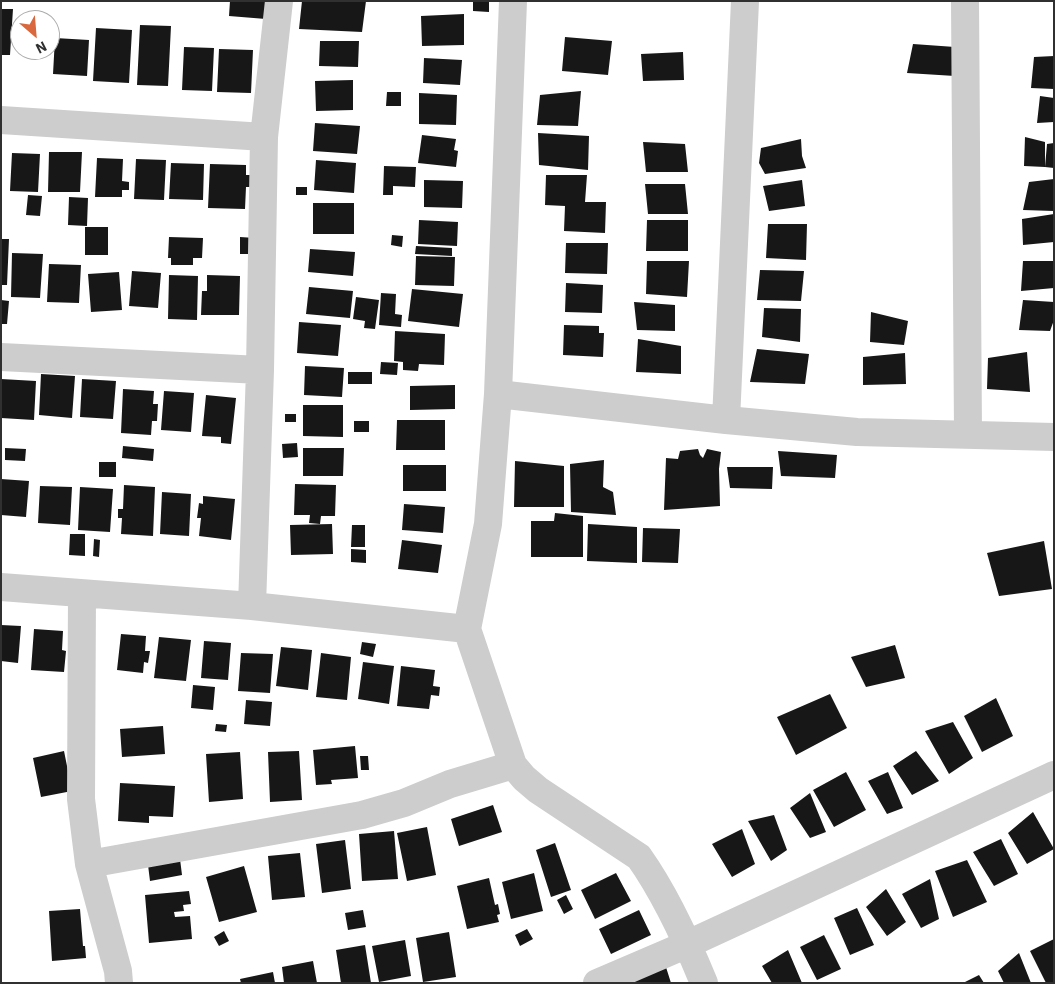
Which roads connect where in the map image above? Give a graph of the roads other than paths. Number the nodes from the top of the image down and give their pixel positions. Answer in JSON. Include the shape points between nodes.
{"nodes":[{"id":1,"x":279,"y":1,"type":"edge"},
{"id":2,"x":513,"y":1,"type":"edge"},
{"id":3,"x":744,"y":1,"type":"edge"},
{"id":4,"x":965,"y":1,"type":"edge"},
{"id":5,"x":1,"y":120,"type":"edge"},
{"id":6,"x":264,"y":137,"type":"junction"},
{"id":7,"x":1,"y":357,"type":"edge"},
{"id":8,"x":260,"y":370,"type":"junction"},
{"id":9,"x":498,"y":394,"type":"junction"},
{"id":10,"x":726,"y":420,"type":"junction"},
{"id":11,"x":968,"y":434,"type":"junction"},
{"id":12,"x":1054,"y":437,"type":"edge"},
{"id":13,"x":1,"y":587,"type":"edge"},
{"id":14,"x":82,"y":594,"type":"junction"},
{"id":15,"x":252,"y":606,"type":"junction"},
{"id":16,"x":467,"y":629,"type":"junction"},
{"id":17,"x":513,"y":765,"type":"junction"},
{"id":18,"x":1054,"y":775,"type":"edge"},
{"id":19,"x":89,"y":864,"type":"junction"},
{"id":20,"x":688,"y":944,"type":"junction"},
{"id":21,"x":119,"y":983,"type":"edge"},
{"id":22,"x":597,"y":983,"type":"edge"},
{"id":23,"x":704,"y":983,"type":"edge"}],
"edges":[{"from":1,"to":6,"type":"street"},
{"from":2,"to":9,"type":"street"},
{"from":3,"to":10,"type":"street"},
{"from":4,"to":11,"type":"street"},
{"from":5,"to":6,"type":"street"},
{"from":6,"to":8,"type":"street"},
{"from":7,"to":8,"type":"street"},
{"from":8,"to":15,"type":"street"},
{"from":9,"to":10,"type":"street"},
{"from":9,"to":16,"type":"street","via":[[488,524]]},
{"from":10,"to":11,"type":"street","via":[[857,432]]},
{"from":11,"to":12,"type":"street"},
{"from":13,"to":14,"type":"street"},
{"from":14,"to":15,"type":"street"},
{"from":14,"to":19,"type":"street","via":[[81,799]]},
{"from":15,"to":16,"type":"street"},
{"from":16,"to":17,"type":"street"},
{"from":17,"to":19,"type":"street","via":[[362,815]]},
{"from":17,"to":20,"type":"street","via":[[538,790],[639,857]]},
{"from":18,"to":20,"type":"street"},
{"from":19,"to":21,"type":"street"},
{"from":20,"to":22,"type":"street"},
{"from":20,"to":23,"type":"street"}]}
